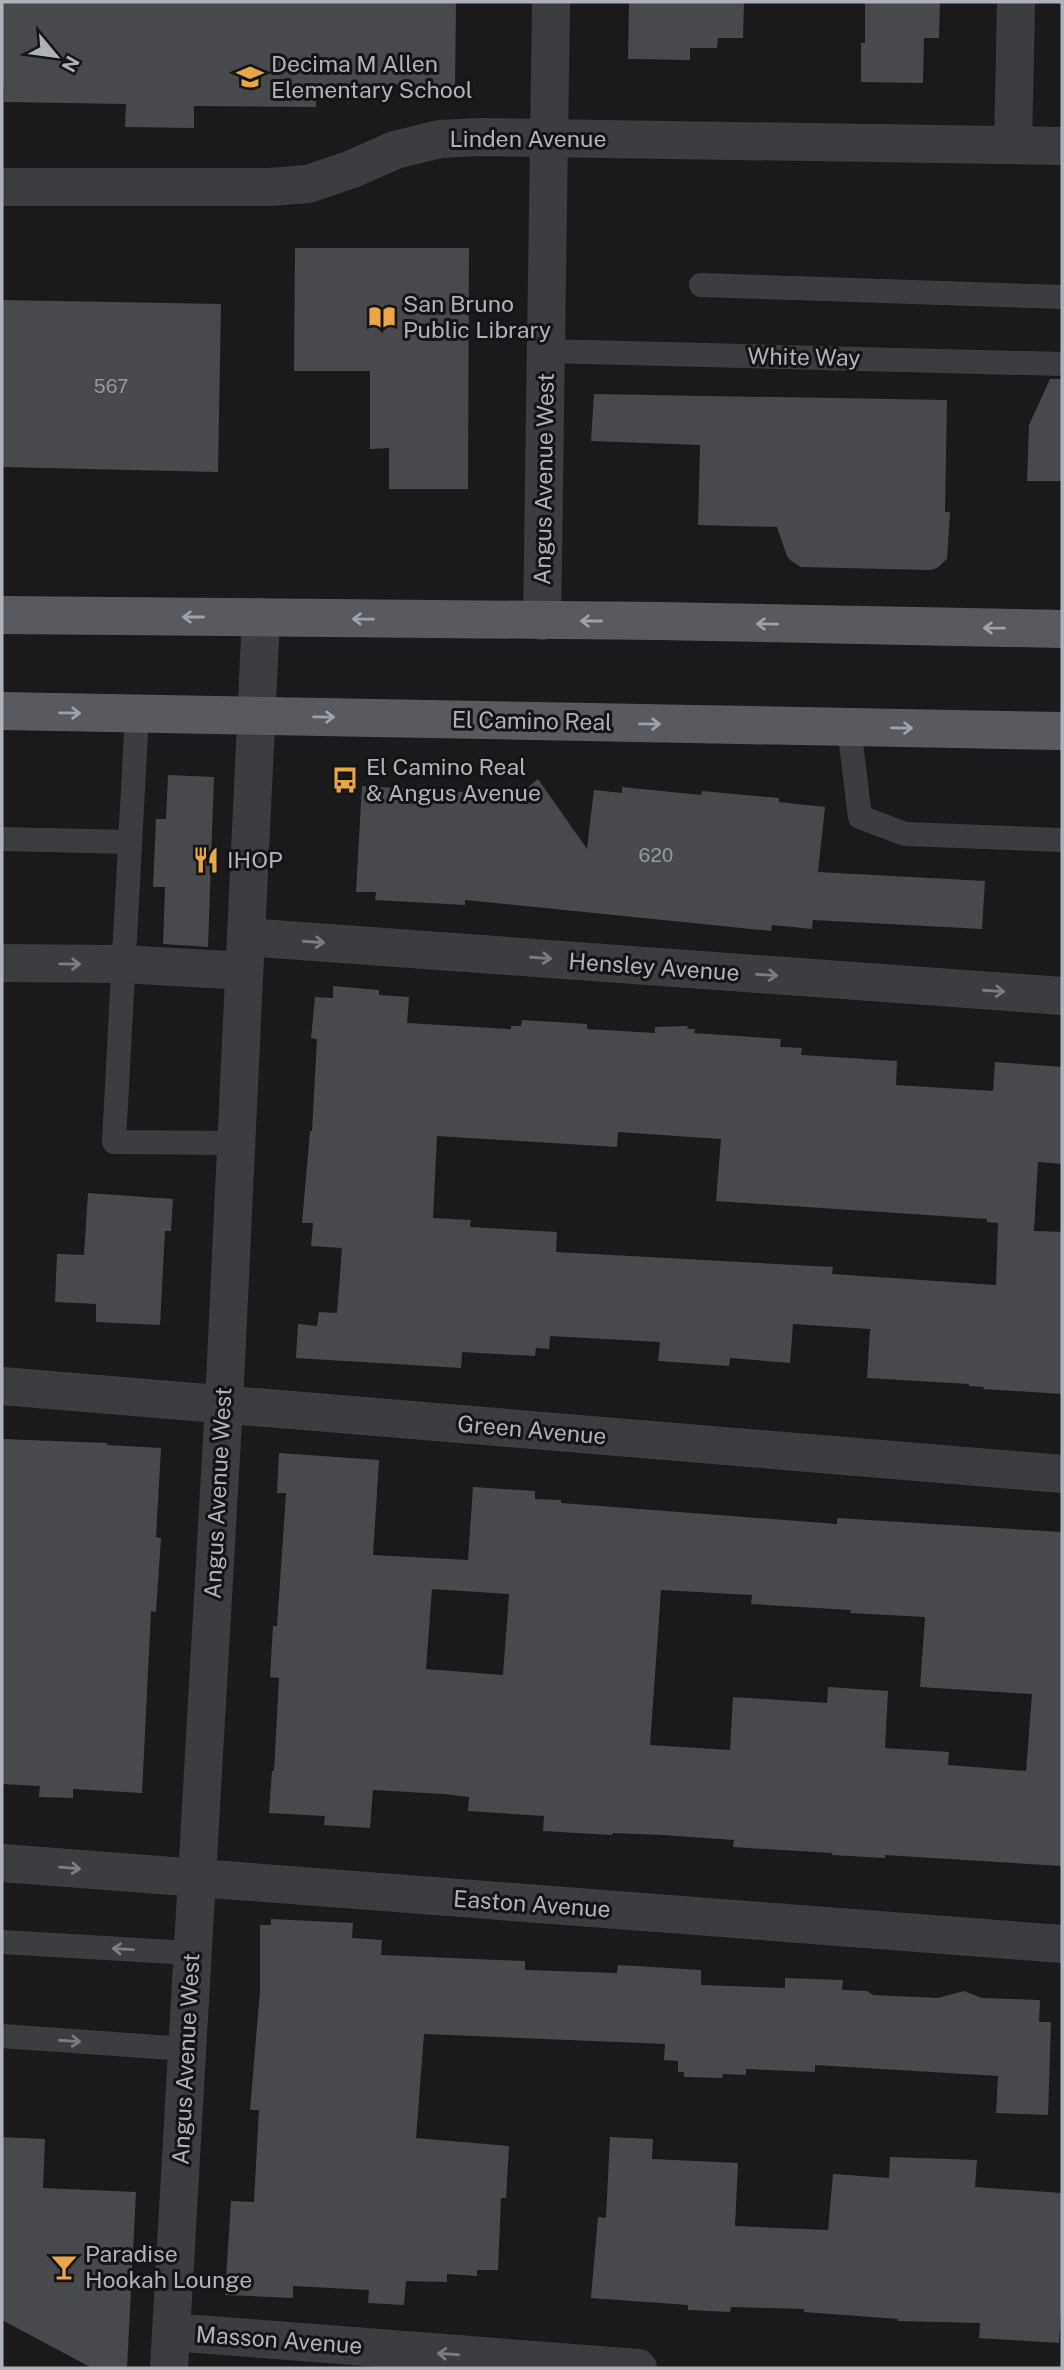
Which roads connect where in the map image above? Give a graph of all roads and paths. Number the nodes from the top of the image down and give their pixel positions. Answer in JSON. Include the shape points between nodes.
{"nodes":[{"id":1,"x":551,"y":2,"type":"edge"},
{"id":2,"x":1016,"y":2,"type":"edge"},
{"id":3,"x":549,"y":138,"type":"junction"},
{"id":4,"x":1013,"y":145,"type":"junction"},
{"id":5,"x":1062,"y":145,"type":"edge"},
{"id":6,"x":2,"y":187,"type":"edge"},
{"id":7,"x":701,"y":285,"type":"dead end"},
{"id":8,"x":1062,"y":297,"type":"edge"},
{"id":9,"x":546,"y":351,"type":"junction"},
{"id":10,"x":1062,"y":364,"type":"edge"},
{"id":11,"x":2,"y":615,"type":"edge"},
{"id":12,"x":261,"y":617,"type":"junction"},
{"id":13,"x":542,"y":621,"type":"junction"},
{"id":14,"x":1062,"y":629,"type":"edge"},
{"id":15,"x":2,"y":712,"type":"edge"},
{"id":16,"x":137,"y":714,"type":"junction"},
{"id":17,"x":256,"y":716,"type":"junction"},
{"id":18,"x":849,"y":727,"type":"junction"},
{"id":19,"x":1062,"y":731,"type":"edge"},
{"id":20,"x":2,"y":839,"type":"edge"},
{"id":21,"x":1062,"y":840,"type":"edge"},
{"id":22,"x":131,"y":842,"type":"junction"},
{"id":23,"x":245,"y":954,"type":"junction"},
{"id":24,"x":2,"y":963,"type":"edge"},
{"id":25,"x":123,"y":964,"type":"junction"},
{"id":26,"x":1062,"y":996,"type":"edge"},
{"id":27,"x":235,"y":1143,"type":"junction"},
{"id":28,"x":2,"y":1386,"type":"edge"},
{"id":29,"x":224,"y":1404,"type":"junction"},
{"id":30,"x":1062,"y":1474,"type":"edge"},
{"id":31,"x":2,"y":1863,"type":"edge"},
{"id":32,"x":195,"y":1879,"type":"junction"},
{"id":33,"x":2,"y":1942,"type":"edge"},
{"id":34,"x":1062,"y":1944,"type":"edge"},
{"id":35,"x":191,"y":1953,"type":"junction"},
{"id":36,"x":2,"y":2036,"type":"edge"},
{"id":37,"x":186,"y":2049,"type":"junction"},
{"id":38,"x":170,"y":2350,"type":"edge"},
{"id":39,"x":638,"y":2368,"type":"edge"}],
"edges":[{"from":1,"to":3,"type":"street","name":"Angus Avenue West"},
{"from":2,"to":4,"type":"street"},
{"from":3,"to":4,"type":"street","name":"Linden Avenue"},
{"from":3,"to":6,"type":"street","name":"Linden Avenue","via":[[440,139],[395,150],[308,184]]},
{"from":3,"to":9,"type":"street","name":"Angus Avenue West"},
{"from":4,"to":5,"type":"street","name":"Linden Avenue"},
{"from":7,"to":8,"type":"lane"},
{"from":9,"to":10,"type":"lane","name":"White Way"},
{"from":9,"to":13,"type":"street","name":"Angus Avenue West"},
{"from":12,"to":11,"type":"main road","one_way":true},
{"from":13,"to":12,"type":"main road","one_way":true},
{"from":12,"to":17,"type":"street","name":"Angus Avenue West"},
{"from":14,"to":13,"type":"main road","one_way":true},
{"from":15,"to":16,"type":"main road","name":"El Camino Real","one_way":true},
{"from":16,"to":17,"type":"main road","name":"El Camino Real"},
{"from":16,"to":22,"type":"lane"},
{"from":17,"to":18,"type":"main road","name":"El Camino Real","one_way":true},
{"from":17,"to":23,"type":"street","name":"Angus Avenue West"},
{"from":18,"to":19,"type":"main road","name":"El Camino Real","one_way":true},
{"from":18,"to":21,"type":"lane","via":[[860,817],[905,834]]},
{"from":20,"to":22,"type":"lane"},
{"from":22,"to":25,"type":"lane"},
{"from":23,"to":25,"type":"street","name":"Hensley Avenue"},
{"from":23,"to":26,"type":"street","name":"Hensley Avenue","one_way":true},
{"from":23,"to":27,"type":"street","name":"Angus Avenue West"},
{"from":24,"to":25,"type":"street","name":"Hensley Avenue","one_way":true},
{"from":25,"to":27,"type":"lane","via":[[114,1142]]},
{"from":27,"to":29,"type":"street","name":"Angus Avenue West"},
{"from":28,"to":29,"type":"street","name":"Green Avenue"},
{"from":29,"to":30,"type":"street","name":"Green Avenue"},
{"from":29,"to":32,"type":"street","name":"Angus Avenue West"},
{"from":31,"to":32,"type":"street","name":"Easton Avenue","one_way":true},
{"from":32,"to":34,"type":"street","name":"Easton Avenue"},
{"from":32,"to":35,"type":"street","name":"Angus Avenue West"},
{"from":35,"to":33,"type":"lane","one_way":true},
{"from":35,"to":37,"type":"street","name":"Angus Avenue West"},
{"from":36,"to":37,"type":"lane","one_way":true},
{"from":37,"to":38,"type":"street","name":"Angus Avenue West"},
{"from":39,"to":38,"type":"street","name":"Masson Avenue","one_way":true}]}
